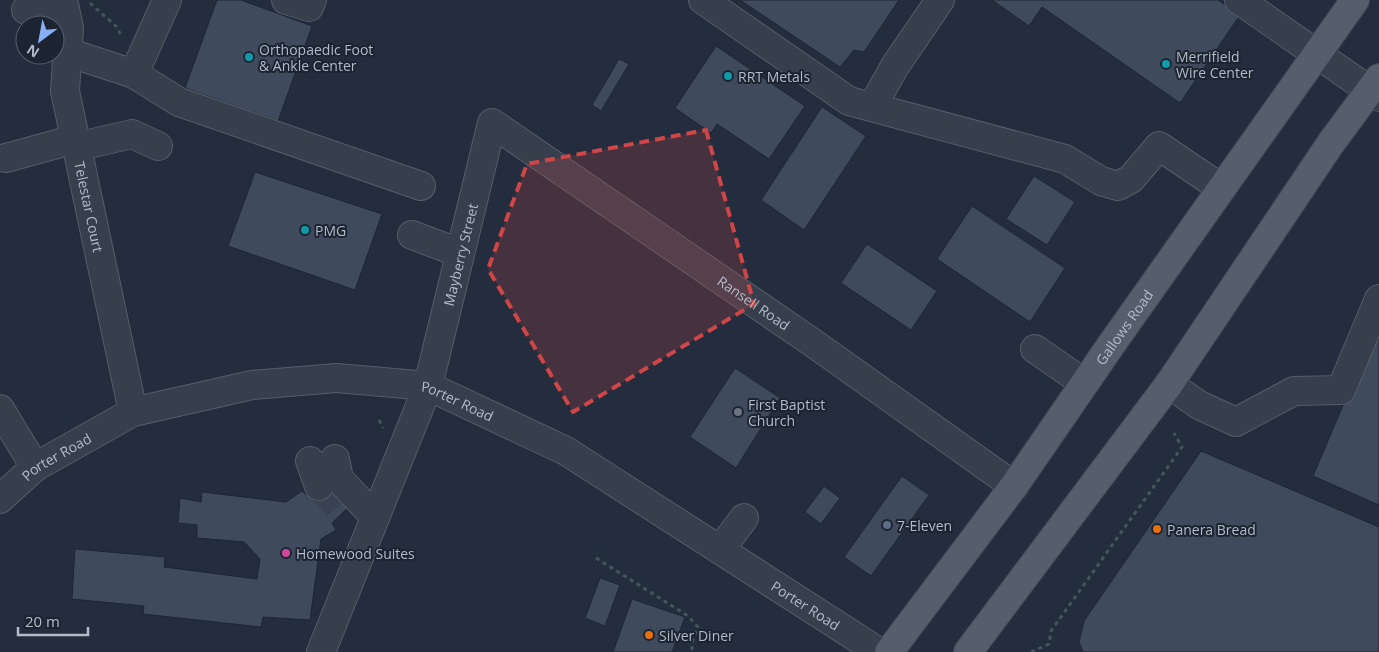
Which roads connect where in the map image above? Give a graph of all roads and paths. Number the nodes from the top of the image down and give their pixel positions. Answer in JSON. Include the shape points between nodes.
{"nodes":[{"id":1,"x":167,"y":0,"type":"edge"},
{"id":2,"x":286,"y":0,"type":"edge"},
{"id":3,"x":312,"y":0,"type":"edge"},
{"id":4,"x":703,"y":0,"type":"edge"},
{"id":5,"x":940,"y":0,"type":"edge"},
{"id":6,"x":1239,"y":0,"type":"edge"},
{"id":7,"x":1355,"y":0,"type":"edge"},
{"id":8,"x":72,"y":4,"type":"edge"},
{"id":9,"x":26,"y":10,"type":"dead end"},
{"id":10,"x":124,"y":40,"type":"dead end"},
{"id":11,"x":67,"y":52,"type":"junction"},
{"id":12,"x":1316,"y":54,"type":"junction"},
{"id":13,"x":134,"y":74,"type":"junction"},
{"id":14,"x":1376,"y":89,"type":"edge"},
{"id":15,"x":872,"y":107,"type":"junction"},
{"id":16,"x":492,"y":123,"type":"joint"},
{"id":17,"x":76,"y":143,"type":"junction"},
{"id":18,"x":158,"y":146,"type":"dead end"},
{"id":19,"x":6,"y":158,"type":"dead end"},
{"id":20,"x":421,"y":186,"type":"dead end"},
{"id":21,"x":1221,"y":188,"type":"junction"},
{"id":22,"x":412,"y":235,"type":"dead end"},
{"id":23,"x":460,"y":253,"type":"junction"},
{"id":24,"x":1379,"y":299,"type":"edge"},
{"id":25,"x":1035,"y":349,"type":"dead end"},
{"id":26,"x":1084,"y":383,"type":"junction"},
{"id":27,"x":1168,"y":384,"type":"junction"},
{"id":28,"x":428,"y":386,"type":"junction"},
{"id":29,"x":0,"y":409,"type":"edge"},
{"id":30,"x":133,"y":412,"type":"junction"},
{"id":31,"x":1174,"y":433,"type":"dead end"},
{"id":32,"x":35,"y":467,"type":"junction"},
{"id":33,"x":319,"y":486,"type":"dead end"},
{"id":34,"x":1014,"y":486,"type":"junction"},
{"id":35,"x":0,"y":499,"type":"edge"},
{"id":36,"x":343,"y":512,"type":"tunnel mouth"},
{"id":37,"x":744,"y":518,"type":"dead end"},
{"id":38,"x":372,"y":524,"type":"junction"},
{"id":39,"x":720,"y":550,"type":"junction"},
{"id":40,"x":596,"y":558,"type":"dead end"},
{"id":41,"x":321,"y":652,"type":"edge"},
{"id":42,"x":692,"y":652,"type":"edge"},
{"id":43,"x":879,"y":652,"type":"edge"},
{"id":44,"x":889,"y":652,"type":"edge"},
{"id":45,"x":968,"y":652,"type":"edge"},
{"id":46,"x":1031,"y":652,"type":"edge"}],
"edges":[{"from":1,"to":13,"type":"street"},
{"from":2,"to":3,"type":"street","via":[[309,7]]},
{"from":4,"to":15,"type":"street","via":[[849,101]]},
{"from":5,"to":15,"type":"street","via":[[895,66]]},
{"from":6,"to":12,"type":"street"},
{"from":7,"to":12,"type":"main road","name":"Gallows Road"},
{"from":8,"to":9,"type":"street"},
{"from":8,"to":10,"type":"path","via":[[117,27]]},
{"from":8,"to":11,"type":"street","name":"Telestar Court"},
{"from":11,"to":13,"type":"street"},
{"from":11,"to":17,"type":"street","name":"Telestar Court","via":[[65,91]]},
{"from":12,"to":14,"type":"street"},
{"from":12,"to":21,"type":"main road","name":"Gallows Road"},
{"from":13,"to":20,"type":"street","via":[[180,102]]},
{"from":14,"to":27,"type":"main road","via":[[1331,143]]},
{"from":15,"to":21,"type":"street","via":[[1065,159],[1101,181],[1118,186],[1131,178],[1159,146]]},
{"from":16,"to":23,"type":"street","name":"Mayberry Street"},
{"from":16,"to":34,"type":"street","name":"Ransell Road","via":[[816,345]]},
{"from":17,"to":18,"type":"street","via":[[132,134]]},
{"from":17,"to":19,"type":"street"},
{"from":17,"to":30,"type":"street","name":"Telestar Court"},
{"from":21,"to":26,"type":"main road","name":"Gallows Road"},
{"from":22,"to":23,"type":"street"},
{"from":23,"to":28,"type":"street","name":"Mayberry Street"},
{"from":24,"to":27,"type":"street","via":[[1341,390],[1294,391],[1236,422],[1199,405]]},
{"from":25,"to":26,"type":"street"},
{"from":26,"to":34,"type":"main road","name":"Gallows Road"},
{"from":27,"to":45,"type":"main road"},
{"from":28,"to":30,"type":"street","name":"Porter Road","via":[[337,378],[261,384]]},
{"from":28,"to":38,"type":"street","name":"Mayberry Street"},
{"from":28,"to":39,"type":"street","name":"Porter Road","via":[[566,451]]},
{"from":29,"to":32,"type":"street"},
{"from":30,"to":32,"type":"street","name":"Porter Road"},
{"from":31,"to":46,"type":"path","via":[[1182,447],[1052,630],[1049,644]]},
{"from":32,"to":35,"type":"street","name":"Porter Road"},
{"from":33,"to":38,"type":"street","via":[[322,460]]},
{"from":34,"to":44,"type":"main road","name":"Gallows Road"},
{"from":36,"to":38,"type":"street"},
{"from":37,"to":39,"type":"street"},
{"from":38,"to":41,"type":"street","name":"Mayberry Street"},
{"from":39,"to":43,"type":"street","name":"Porter Road"},
{"from":40,"to":42,"type":"path","via":[[688,616],[698,627]]}]}
